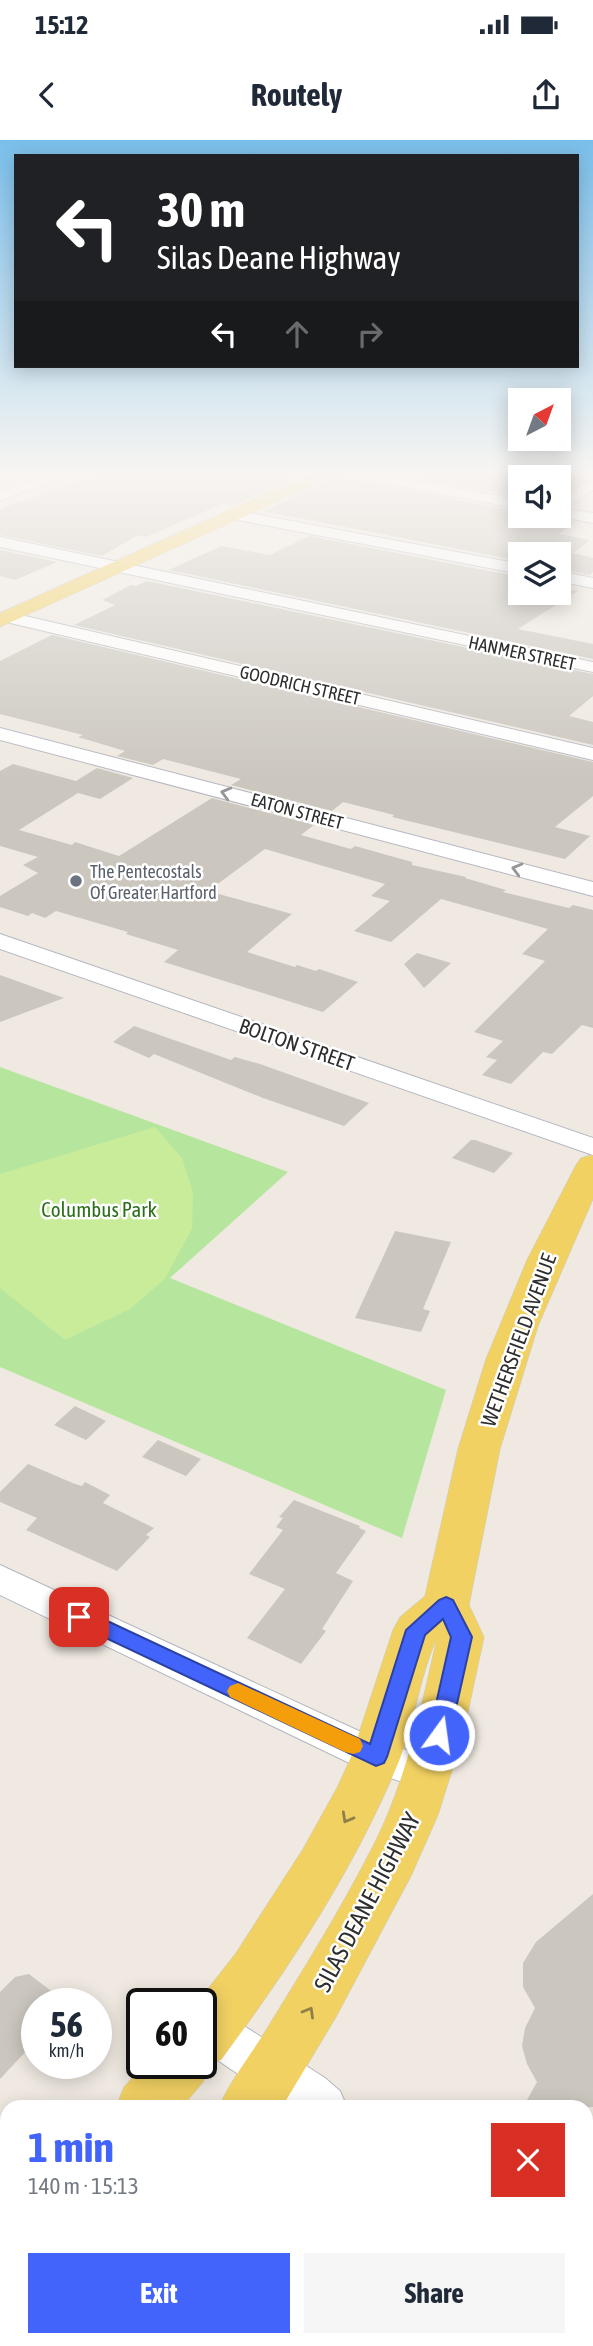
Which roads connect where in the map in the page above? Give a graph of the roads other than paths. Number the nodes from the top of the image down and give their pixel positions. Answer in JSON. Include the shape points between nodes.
{"nodes":[{"id":1,"x":103,"y":574,"type":"edge"},
{"id":2,"x":151,"y":574,"type":"edge"},
{"id":3,"x":571,"y":579,"type":"edge"},
{"id":4,"x":593,"y":583,"type":"edge"},
{"id":5,"x":4,"y":619,"type":"edge"},
{"id":6,"x":593,"y":667,"type":"edge"},
{"id":7,"x":0,"y":734,"type":"edge"},
{"id":8,"x":593,"y":754,"type":"edge"},
{"id":9,"x":593,"y":889,"type":"edge"},
{"id":10,"x":0,"y":942,"type":"edge"},
{"id":11,"x":593,"y":1147,"type":"edge"},
{"id":12,"x":593,"y":1165,"type":"edge"},
{"id":13,"x":0,"y":1579,"type":"edge"},
{"id":14,"x":446,"y":1605,"type":"junction"},
{"id":15,"x":376,"y":1757,"type":"junction"},
{"id":16,"x":428,"y":1773,"type":"junction"},
{"id":17,"x":217,"y":2020,"type":"edge"},
{"id":18,"x":217,"y":2058,"type":"edge"},
{"id":19,"x":169,"y":2079,"type":"edge"},
{"id":20,"x":261,"y":2089,"type":"edge"},
{"id":21,"x":151,"y":2100,"type":"edge"},
{"id":22,"x":299,"y":2100,"type":"edge"}],
"edges":[{"from":1,"to":5,"type":"main road"},
{"from":2,"to":6,"type":"street","name":"HANMER STREET"},
{"from":3,"to":4,"type":"street"},
{"from":5,"to":8,"type":"street","name":"GOODRICH STREET"},
{"from":9,"to":7,"type":"street","name":"EATON STREET","one_way":true},
{"from":10,"to":11,"type":"street","name":"BOLTON STREET"},
{"from":12,"to":14,"type":"main road","name":"WETHERSFIELD AVENUE","via":[[540,1273],[502,1371]]},
{"from":13,"to":15,"type":"street"},
{"from":14,"to":15,"type":"main road","via":[[416,1630]]},
{"from":14,"to":16,"type":"main road","name":"SILAS DEANE HIGHWAY","via":[[461,1637]]},
{"from":15,"to":16,"type":"street"},
{"from":15,"to":17,"type":"main road","one_way":true,"via":[[355,1805],[288,1921]]},
{"from":20,"to":16,"type":"main road","name":"SILAS DEANE HIGHWAY","one_way":true,"via":[[393,1860]]},
{"from":18,"to":20,"type":"street"},
{"from":19,"to":21,"type":"main road"},
{"from":20,"to":22,"type":"street"}]}
